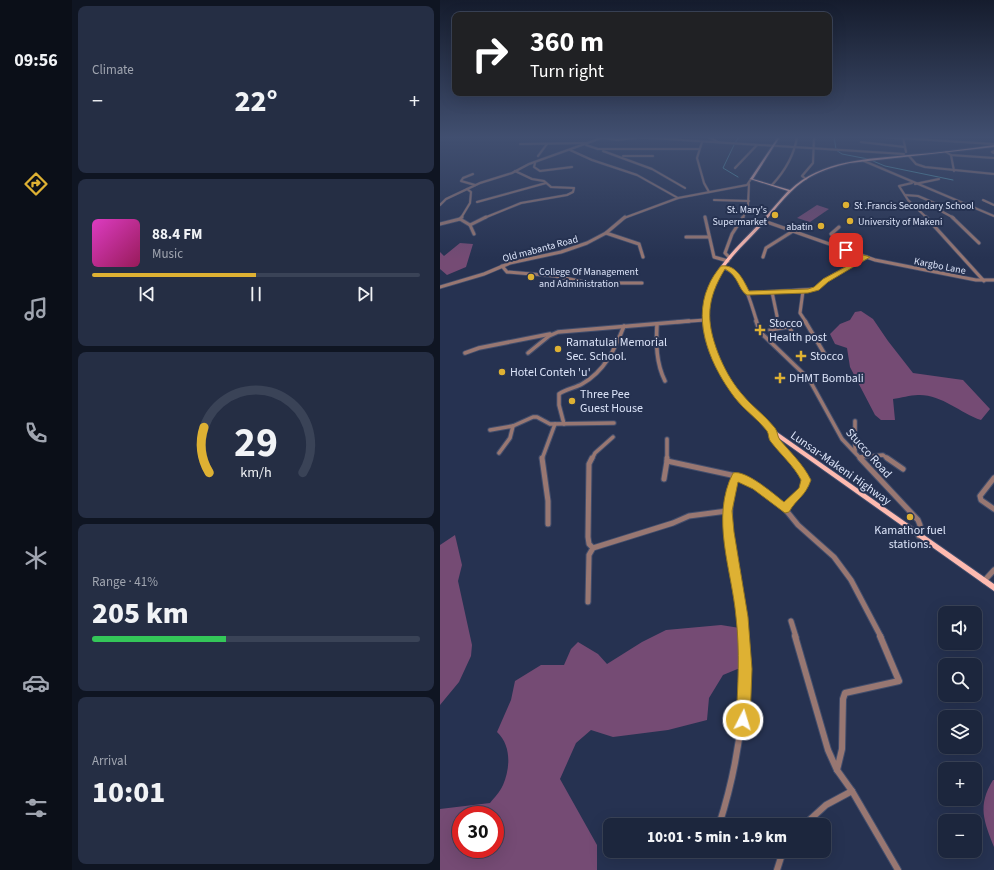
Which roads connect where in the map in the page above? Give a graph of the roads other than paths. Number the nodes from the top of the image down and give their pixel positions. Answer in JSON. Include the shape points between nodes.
{"nodes":[{"id":1,"x":464,"y":178,"type":"edge"},
{"id":2,"x":497,"y":178,"type":"edge"},
{"id":3,"x":532,"y":178,"type":"edge"},
{"id":4,"x":641,"y":178,"type":"edge"},
{"id":5,"x":667,"y":178,"type":"edge"},
{"id":6,"x":702,"y":178,"type":"edge"},
{"id":7,"x":778,"y":178,"type":"edge"},
{"id":8,"x":809,"y":178,"type":"edge"},
{"id":9,"x":902,"y":178,"type":"edge"},
{"id":10,"x":751,"y":179,"type":"joint"},
{"id":11,"x":806,"y":179,"type":"joint"},
{"id":12,"x":939,"y":179,"type":"dead end"},
{"id":13,"x":546,"y":183,"type":"junction"},
{"id":14,"x":914,"y":183,"type":"junction"},
{"id":15,"x":749,"y":184,"type":"junction"},
{"id":16,"x":476,"y":185,"type":"junction"},
{"id":17,"x":772,"y":185,"type":"junction"},
{"id":18,"x":685,"y":188,"type":"dead end"},
{"id":19,"x":467,"y":189,"type":"junction"},
{"id":20,"x":790,"y":191,"type":"junction"},
{"id":21,"x":709,"y":192,"type":"junction"},
{"id":22,"x":905,"y":195,"type":"junction"},
{"id":23,"x":678,"y":198,"type":"junction"},
{"id":24,"x":446,"y":199,"type":"junction"},
{"id":25,"x":440,"y":200,"type":"edge"},
{"id":26,"x":714,"y":200,"type":"dead end"},
{"id":27,"x":983,"y":200,"type":"dead end"},
{"id":28,"x":749,"y":201,"type":"junction"},
{"id":29,"x":477,"y":202,"type":"dead end"},
{"id":30,"x":440,"y":205,"type":"edge"},
{"id":31,"x":994,"y":205,"type":"edge"},
{"id":32,"x":994,"y":216,"type":"edge"},
{"id":33,"x":705,"y":217,"type":"dead end"},
{"id":34,"x":460,"y":219,"type":"junction"},
{"id":35,"x":764,"y":221,"type":"junction"},
{"id":36,"x":440,"y":224,"type":"edge"},
{"id":37,"x":470,"y":225,"type":"junction"},
{"id":38,"x":839,"y":228,"type":"dead end"},
{"id":39,"x":793,"y":231,"type":"junction"},
{"id":40,"x":606,"y":233,"type":"junction"},
{"id":41,"x":474,"y":234,"type":"dead end"},
{"id":42,"x":831,"y":234,"type":"dead end"},
{"id":43,"x":686,"y":237,"type":"dead end"},
{"id":44,"x":709,"y":237,"type":"junction"},
{"id":45,"x":979,"y":243,"type":"dead end"},
{"id":46,"x":643,"y":257,"type":"dead end"},
{"id":47,"x":763,"y":257,"type":"dead end"},
{"id":48,"x":867,"y":257,"type":"junction"},
{"id":49,"x":729,"y":259,"type":"junction"},
{"id":50,"x":502,"y":266,"type":"junction"},
{"id":51,"x":723,"y":267,"type":"junction"},
{"id":52,"x":994,"y":280,"type":"edge"},
{"id":53,"x":984,"y":281,"type":"junction"},
{"id":54,"x":642,"y":282,"type":"dead end"},
{"id":55,"x":440,"y":287,"type":"edge"},
{"id":56,"x":803,"y":291,"type":"junction"},
{"id":57,"x":772,"y":292,"type":"junction"},
{"id":58,"x":747,"y":293,"type":"junction"},
{"id":59,"x":777,"y":316,"type":"dead end"},
{"id":60,"x":705,"y":320,"type":"junction"},
{"id":61,"x":657,"y":324,"type":"junction"},
{"id":62,"x":798,"y":325,"type":"dead end"},
{"id":63,"x":624,"y":326,"type":"junction"},
{"id":64,"x":789,"y":326,"type":"junction"},
{"id":65,"x":770,"y":330,"type":"dead end"},
{"id":66,"x":552,"y":334,"type":"junction"},
{"id":67,"x":794,"y":337,"type":"dead end"},
{"id":68,"x":465,"y":353,"type":"dead end"},
{"id":69,"x":528,"y":353,"type":"dead end"},
{"id":70,"x":824,"y":353,"type":"dead end"},
{"id":71,"x":665,"y":381,"type":"dead end"},
{"id":72,"x":855,"y":421,"type":"dead end"},
{"id":73,"x":614,"y":423,"type":"dead end"},
{"id":74,"x":555,"y":424,"type":"junction"},
{"id":75,"x":564,"y":424,"type":"junction"},
{"id":76,"x":513,"y":426,"type":"junction"},
{"id":77,"x":490,"y":430,"type":"dead end"},
{"id":78,"x":772,"y":431,"type":"junction"},
{"id":79,"x":613,"y":437,"type":"dead end"},
{"id":80,"x":667,"y":439,"type":"dead end"},
{"id":81,"x":855,"y":452,"type":"junction"},
{"id":82,"x":499,"y":453,"type":"dead end"},
{"id":83,"x":860,"y":458,"type":"junction"},
{"id":84,"x":667,"y":461,"type":"junction"},
{"id":85,"x":903,"y":469,"type":"dead end"},
{"id":86,"x":736,"y":476,"type":"junction"},
{"id":87,"x":994,"y":478,"type":"edge"},
{"id":88,"x":664,"y":479,"type":"dead end"},
{"id":89,"x":785,"y":509,"type":"junction"},
{"id":90,"x":994,"y":509,"type":"edge"},
{"id":91,"x":727,"y":511,"type":"junction"},
{"id":92,"x":548,"y":524,"type":"dead end"},
{"id":93,"x":919,"y":536,"type":"junction"},
{"id":94,"x":593,"y":548,"type":"junction"},
{"id":95,"x":994,"y":570,"type":"edge"},
{"id":96,"x":984,"y":581,"type":"junction"},
{"id":97,"x":994,"y":588,"type":"edge"},
{"id":98,"x":588,"y":602,"type":"dead end"},
{"id":99,"x":790,"y":620,"type":"dead end"},
{"id":100,"x":837,"y":770,"type":"junction"},
{"id":101,"x":852,"y":791,"type":"junction"},
{"id":102,"x":721,"y":818,"type":"edge"},
{"id":103,"x":810,"y":818,"type":"edge"},
{"id":104,"x":781,"y":858,"type":"edge"},
{"id":105,"x":777,"y":870,"type":"edge"},
{"id":106,"x":898,"y":870,"type":"edge"}],
"edges":[{"from":1,"to":16,"type":"street","via":[[461,181]]},
{"from":2,"to":16,"type":"street"},
{"from":3,"to":13,"type":"street"},
{"from":4,"to":23,"type":"street"},
{"from":5,"to":18,"type":"street"},
{"from":6,"to":21,"type":"street"},
{"from":7,"to":17,"type":"street"},
{"from":8,"to":11,"type":"main road","name":"Lunsar-Makeni Highway"},
{"from":9,"to":14,"type":"street"},
{"from":10,"to":15,"type":"street"},
{"from":10,"to":17,"type":"main road"},
{"from":11,"to":20,"type":"main road","name":"Lunsar-Makeni Highway"},
{"from":12,"to":14,"type":"street"},
{"from":13,"to":29,"type":"street"},
{"from":13,"to":37,"type":"street","via":[[552,187],[574,188],[573,192],[521,203],[495,212]]},
{"from":14,"to":22,"type":"street","via":[[899,186]]},
{"from":14,"to":32,"type":"street"},
{"from":15,"to":21,"type":"street","name":"Old mabanta Road"},
{"from":15,"to":28,"type":"street"},
{"from":16,"to":19,"type":"street"},
{"from":17,"to":20,"type":"main road"},
{"from":19,"to":24,"type":"street"},
{"from":19,"to":34,"type":"street","via":[[472,196]]},
{"from":20,"to":35,"type":"main road","name":"Lunsar-Makeni Highway"},
{"from":21,"to":23,"type":"street","name":"Old mabanta Road"},
{"from":22,"to":45,"type":"street","via":[[918,196],[944,207],[941,211],[954,218]]},
{"from":22,"to":53,"type":"street"},
{"from":23,"to":40,"type":"street","name":"Old mabanta Road","via":[[626,217]]},
{"from":24,"to":25,"type":"street"},
{"from":24,"to":30,"type":"street"},
{"from":26,"to":28,"type":"street"},
{"from":27,"to":31,"type":"street"},
{"from":28,"to":49,"type":"street","via":[[745,216],[729,239],[726,253]]},
{"from":33,"to":44,"type":"street"},
{"from":34,"to":36,"type":"street"},
{"from":34,"to":37,"type":"street"},
{"from":35,"to":39,"type":"street"},
{"from":35,"to":49,"type":"main road","name":"Lunsar-Makeni Highway"},
{"from":37,"to":41,"type":"street"},
{"from":38,"to":42,"type":"street"},
{"from":39,"to":47,"type":"street","via":[[766,248]]},
{"from":39,"to":48,"type":"street"},
{"from":40,"to":46,"type":"street","via":[[639,244]]},
{"from":40,"to":50,"type":"street","name":"Old mabanta Road","via":[[593,241],[561,252]]},
{"from":43,"to":44,"type":"street"},
{"from":44,"to":49,"type":"street","via":[[714,257]]},
{"from":48,"to":53,"type":"street","name":"Kargbo Lane"},
{"from":48,"to":56,"type":"street","via":[[826,280],[816,289]]},
{"from":49,"to":51,"type":"main road","name":"Lunsar-Makeni Highway"},
{"from":50,"to":54,"type":"street","via":[[507,272],[565,278],[584,283]]},
{"from":50,"to":55,"type":"street","name":"Old mabanta Road"},
{"from":51,"to":58,"type":"street","name":"Stucco Road","via":[[738,275]]},
{"from":51,"to":60,"type":"main road","name":"Lunsar-Makeni Highway","via":[[709,293]]},
{"from":52,"to":53,"type":"street","name":"Kargbo Lane"},
{"from":56,"to":57,"type":"street"},
{"from":56,"to":70,"type":"street","via":[[800,313]]},
{"from":57,"to":58,"type":"street"},
{"from":57,"to":59,"type":"street"},
{"from":58,"to":81,"type":"street","name":"Stucco Road","via":[[760,332],[809,379],[835,429]]},
{"from":60,"to":61,"type":"street"},
{"from":60,"to":78,"type":"main road","name":"Lunsar-Makeni Highway","via":[[711,348],[722,372],[738,396]]},
{"from":61,"to":63,"type":"street"},
{"from":61,"to":71,"type":"street","via":[[656,349],[659,368]]},
{"from":62,"to":64,"type":"street"},
{"from":63,"to":66,"type":"street"},
{"from":63,"to":75,"type":"street","via":[[602,370],[582,384],[559,394]]},
{"from":64,"to":65,"type":"street"},
{"from":64,"to":67,"type":"street"},
{"from":66,"to":68,"type":"street"},
{"from":66,"to":69,"type":"street"},
{"from":72,"to":81,"type":"street"},
{"from":73,"to":75,"type":"street"},
{"from":74,"to":75,"type":"street"},
{"from":74,"to":76,"type":"street","via":[[533,417]]},
{"from":74,"to":92,"type":"street","via":[[542,456],[548,501]]},
{"from":76,"to":77,"type":"street"},
{"from":76,"to":82,"type":"street","via":[[510,438]]},
{"from":78,"to":89,"type":"street","via":[[773,439],[802,470],[806,480],[803,490]]},
{"from":78,"to":93,"type":"main road","name":"Lunsar-Makeni Highway"},
{"from":79,"to":94,"type":"street","via":[[595,453],[589,464],[588,537]]},
{"from":80,"to":84,"type":"street"},
{"from":81,"to":83,"type":"street","name":"Stucco Road"},
{"from":83,"to":85,"type":"street","via":[[884,455]]},
{"from":83,"to":93,"type":"street","name":"Stucco Road","via":[[918,520]]},
{"from":84,"to":86,"type":"street"},
{"from":84,"to":88,"type":"street"},
{"from":86,"to":89,"type":"street","via":[[757,486]]},
{"from":86,"to":91,"type":"street"},
{"from":87,"to":90,"type":"street","via":[[980,496]]},
{"from":89,"to":100,"type":"street","via":[[798,525],[834,557],[850,580],[877,628],[899,678],[896,683],[846,693],[843,699],[842,749]]},
{"from":91,"to":94,"type":"street","via":[[689,516]]},
{"from":91,"to":102,"type":"street","via":[[742,617],[745,705],[736,772]]},
{"from":93,"to":96,"type":"main road","name":"Lunsar-Makeni Highway"},
{"from":94,"to":98,"type":"street","via":[[589,555]]},
{"from":95,"to":96,"type":"street"},
{"from":96,"to":97,"type":"main road","name":"Lunsar-Makeni Highway"},
{"from":99,"to":100,"type":"street","via":[[828,750]]},
{"from":100,"to":101,"type":"street"},
{"from":101,"to":103,"type":"street","via":[[836,798]]},
{"from":101,"to":106,"type":"street"},
{"from":104,"to":105,"type":"street"}]}
